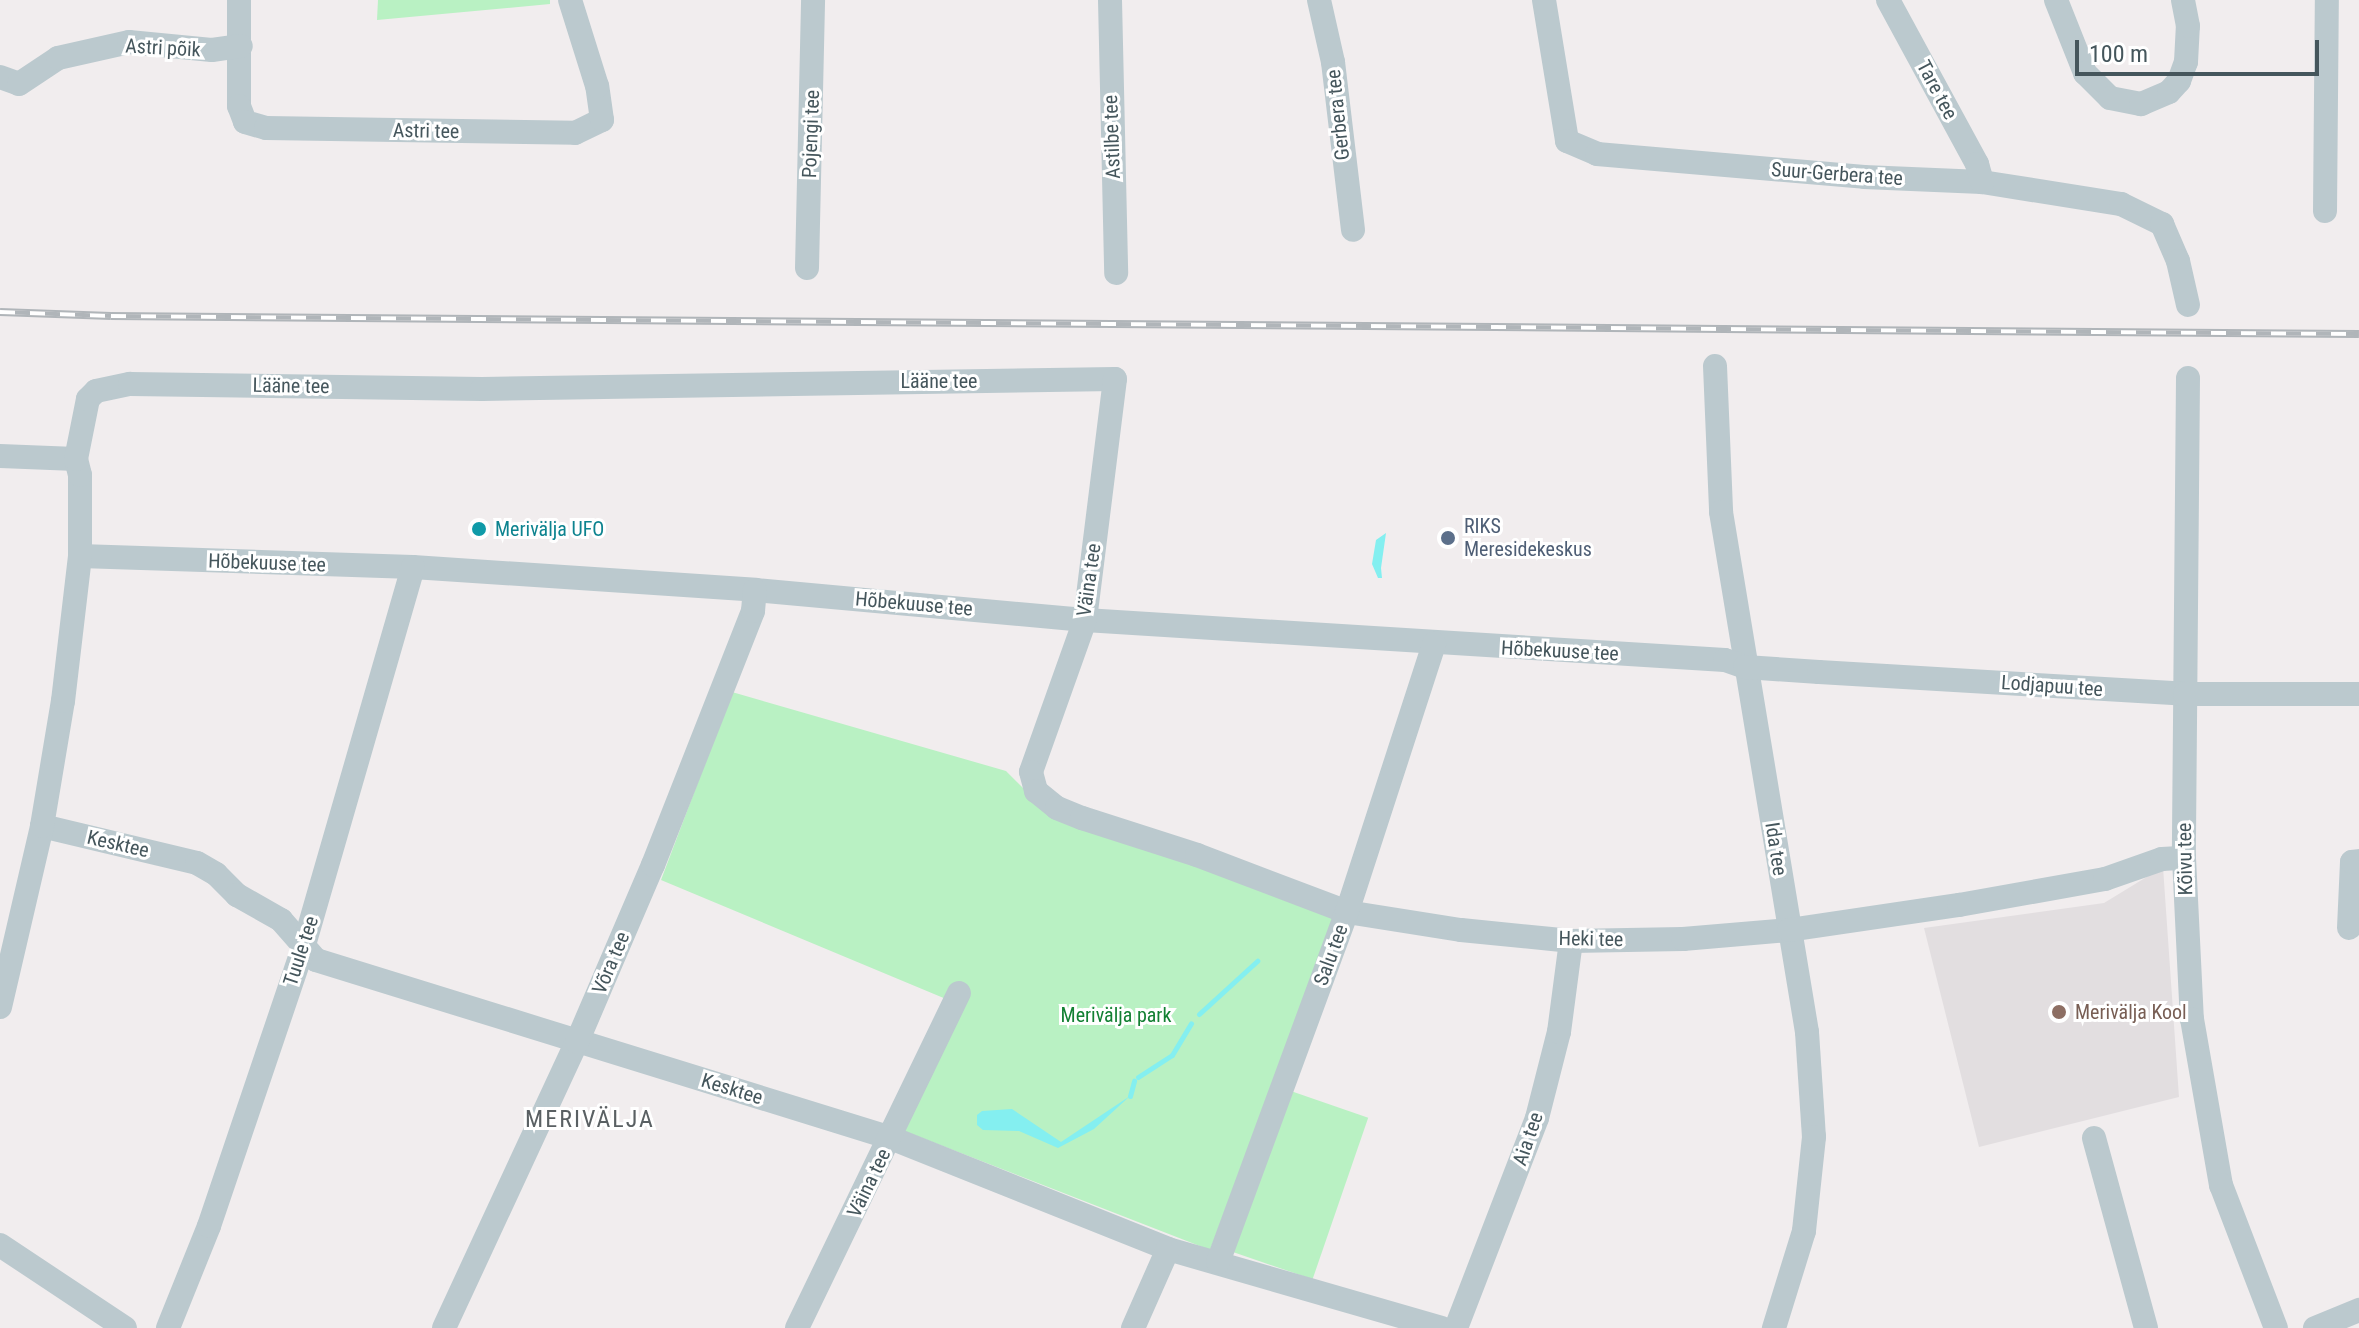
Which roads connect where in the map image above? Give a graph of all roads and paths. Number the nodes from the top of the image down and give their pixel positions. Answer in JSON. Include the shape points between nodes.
{"nodes":[{"id":1,"x":239,"y":0,"type":"edge"},
{"id":2,"x":570,"y":0,"type":"edge"},
{"id":3,"x":813,"y":0,"type":"edge"},
{"id":4,"x":1110,"y":0,"type":"edge"},
{"id":5,"x":1319,"y":0,"type":"edge"},
{"id":6,"x":1544,"y":0,"type":"edge"},
{"id":7,"x":1888,"y":0,"type":"edge"},
{"id":8,"x":2056,"y":0,"type":"edge"},
{"id":9,"x":2183,"y":0,"type":"edge"},
{"id":10,"x":2327,"y":0,"type":"edge"},
{"id":11,"x":241,"y":46,"type":"junction"},
{"id":12,"x":0,"y":77,"type":"edge"},
{"id":13,"x":1982,"y":182,"type":"junction"},
{"id":14,"x":2325,"y":211,"type":"dead end"},
{"id":15,"x":1353,"y":230,"type":"dead end"},
{"id":16,"x":807,"y":268,"type":"dead end"},
{"id":17,"x":1116,"y":273,"type":"dead end"},
{"id":18,"x":2188,"y":305,"type":"dead end"},
{"id":19,"x":1715,"y":366,"type":"dead end"},
{"id":20,"x":2188,"y":378,"type":"dead end"},
{"id":21,"x":1115,"y":379,"type":"joint"},
{"id":22,"x":0,"y":456,"type":"edge"},
{"id":23,"x":76,"y":459,"type":"junction"},
{"id":24,"x":80,"y":556,"type":"junction"},
{"id":25,"x":413,"y":567,"type":"junction"},
{"id":26,"x":755,"y":590,"type":"junction"},
{"id":27,"x":1085,"y":620,"type":"junction"},
{"id":28,"x":1434,"y":644,"type":"junction"},
{"id":29,"x":1745,"y":667,"type":"junction"},
{"id":30,"x":2185,"y":694,"type":"junction"},
{"id":31,"x":2359,"y":694,"type":"edge"},
{"id":32,"x":1031,"y":772,"type":"joint"},
{"id":33,"x":42,"y":826,"type":"junction"},
{"id":34,"x":2184,"y":858,"type":"junction"},
{"id":35,"x":2359,"y":861,"type":"edge"},
{"id":36,"x":1347,"y":912,"type":"junction"},
{"id":37,"x":2349,"y":928,"type":"dead end"},
{"id":38,"x":1789,"y":930,"type":"junction"},
{"id":39,"x":1571,"y":941,"type":"junction"},
{"id":40,"x":304,"y":945,"type":"junction"},
{"id":41,"x":959,"y":993,"type":"dead end"},
{"id":42,"x":0,"y":1007,"type":"edge"},
{"id":43,"x":577,"y":1042,"type":"junction"},
{"id":44,"x":891,"y":1138,"type":"junction"},
{"id":45,"x":2094,"y":1138,"type":"dead end"},
{"id":46,"x":0,"y":1245,"type":"edge"},
{"id":47,"x":1168,"y":1249,"type":"junction"},
{"id":48,"x":1218,"y":1262,"type":"junction"},
{"id":49,"x":2359,"y":1310,"type":"edge"},
{"id":50,"x":125,"y":1328,"type":"edge"},
{"id":51,"x":168,"y":1328,"type":"edge"},
{"id":52,"x":444,"y":1328,"type":"edge"},
{"id":53,"x":797,"y":1328,"type":"edge"},
{"id":54,"x":1133,"y":1328,"type":"edge"},
{"id":55,"x":1442,"y":1328,"type":"edge"},
{"id":56,"x":1456,"y":1328,"type":"edge"},
{"id":57,"x":1774,"y":1328,"type":"edge"},
{"id":58,"x":2146,"y":1328,"type":"edge"},
{"id":59,"x":2276,"y":1328,"type":"edge"},
{"id":60,"x":2315,"y":1328,"type":"edge"}],
"edges":[{"from":1,"to":11,"type":"street","name":"Astri tee"},
{"from":2,"to":11,"type":"street","name":"Astri tee","via":[[602,120],[575,133],[266,128],[245,122],[239,106]]},
{"from":3,"to":16,"type":"street","name":"Pojengi tee"},
{"from":4,"to":17,"type":"street","name":"Astilbe tee"},
{"from":5,"to":15,"type":"street","name":"Gerbera tee","via":[[1333,62]]},
{"from":6,"to":13,"type":"street","name":"Suur-Gerbera tee","via":[[1567,141],[1597,154]]},
{"from":7,"to":13,"type":"street","name":"Tare tee"},
{"from":8,"to":9,"type":"street","via":[[2085,73],[2110,98],[2141,104],[2169,92],[2179,81],[2188,26]]},
{"from":10,"to":14,"type":"street"},
{"from":11,"to":12,"type":"street","name":"Astri põik","via":[[212,50],[129,42],[58,58],[19,84]]},
{"from":13,"to":18,"type":"street","name":"Suur-Gerbera tee","via":[[2121,204],[2162,224]]},
{"from":19,"to":29,"type":"street","name":"Ida tee","via":[[1721,512]]},
{"from":20,"to":30,"type":"street","name":"Kõivu tee"},
{"from":21,"to":23,"type":"street","name":"Lääne tee","via":[[482,389],[130,384],[96,391],[88,399]]},
{"from":21,"to":27,"type":"street","name":"Väina tee"},
{"from":22,"to":23,"type":"street"},
{"from":23,"to":24,"type":"street","name":"Lääne tee"},
{"from":24,"to":25,"type":"street","name":"Hõbekuuse tee"},
{"from":24,"to":33,"type":"street","name":"Lääne tee"},
{"from":25,"to":26,"type":"street","name":"Hõbekuuse tee"},
{"from":25,"to":40,"type":"street","name":"Tuule tee"},
{"from":26,"to":27,"type":"street","name":"Hõbekuuse tee"},
{"from":26,"to":43,"type":"street","name":"Võra tee","via":[[753,611],[722,692]]},
{"from":27,"to":28,"type":"street","name":"Hõbekuuse tee"},
{"from":27,"to":32,"type":"street","name":"Väina tee"},
{"from":28,"to":29,"type":"street","name":"Hõbekuuse tee","via":[[1725,660]]},
{"from":28,"to":36,"type":"street","name":"Salu tee"},
{"from":29,"to":30,"type":"street","name":"Lodjapuu tee"},
{"from":29,"to":38,"type":"street","name":"Ida tee"},
{"from":30,"to":31,"type":"street","name":"Lodjapuu tee"},
{"from":30,"to":34,"type":"street","name":"Kõivu tee"},
{"from":32,"to":36,"type":"street","name":"Heki tee","via":[[1036,791],[1057,808]]},
{"from":33,"to":40,"type":"street","name":"Kesktee","via":[[197,863],[237,895],[281,920]]},
{"from":33,"to":42,"type":"street","name":"Lääne tee"},
{"from":34,"to":38,"type":"street","name":"Heki tee","via":[[2162,859],[2105,879]]},
{"from":34,"to":59,"type":"street","name":"Kõivu tee","via":[[2192,1019],[2221,1185]]},
{"from":35,"to":37,"type":"street","via":[[2352,862]]},
{"from":36,"to":39,"type":"street","name":"Heki tee"},
{"from":36,"to":48,"type":"street","name":"Salu tee"},
{"from":38,"to":39,"type":"street","name":"Heki tee"},
{"from":38,"to":57,"type":"street","name":"Ida tee","via":[[1807,1032],[1814,1137],[1804,1231]]},
{"from":39,"to":56,"type":"street","name":"Aia tee","via":[[1559,1032],[1537,1118]]},
{"from":40,"to":43,"type":"street","name":"Kesktee","via":[[316,960]]},
{"from":40,"to":51,"type":"street","name":"Tuule tee","via":[[209,1226]]},
{"from":41,"to":44,"type":"street","name":"Väina tee"},
{"from":43,"to":44,"type":"street","name":"Kesktee"},
{"from":43,"to":52,"type":"street","name":"Võra tee"},
{"from":44,"to":47,"type":"street","name":"Kesktee"},
{"from":44,"to":53,"type":"street","name":"Väina tee"},
{"from":45,"to":58,"type":"street"},
{"from":46,"to":50,"type":"street"},
{"from":47,"to":48,"type":"street","name":"Kesktee"},
{"from":47,"to":54,"type":"street"},
{"from":48,"to":55,"type":"street","name":"Kesktee"},
{"from":49,"to":60,"type":"street"}]}
